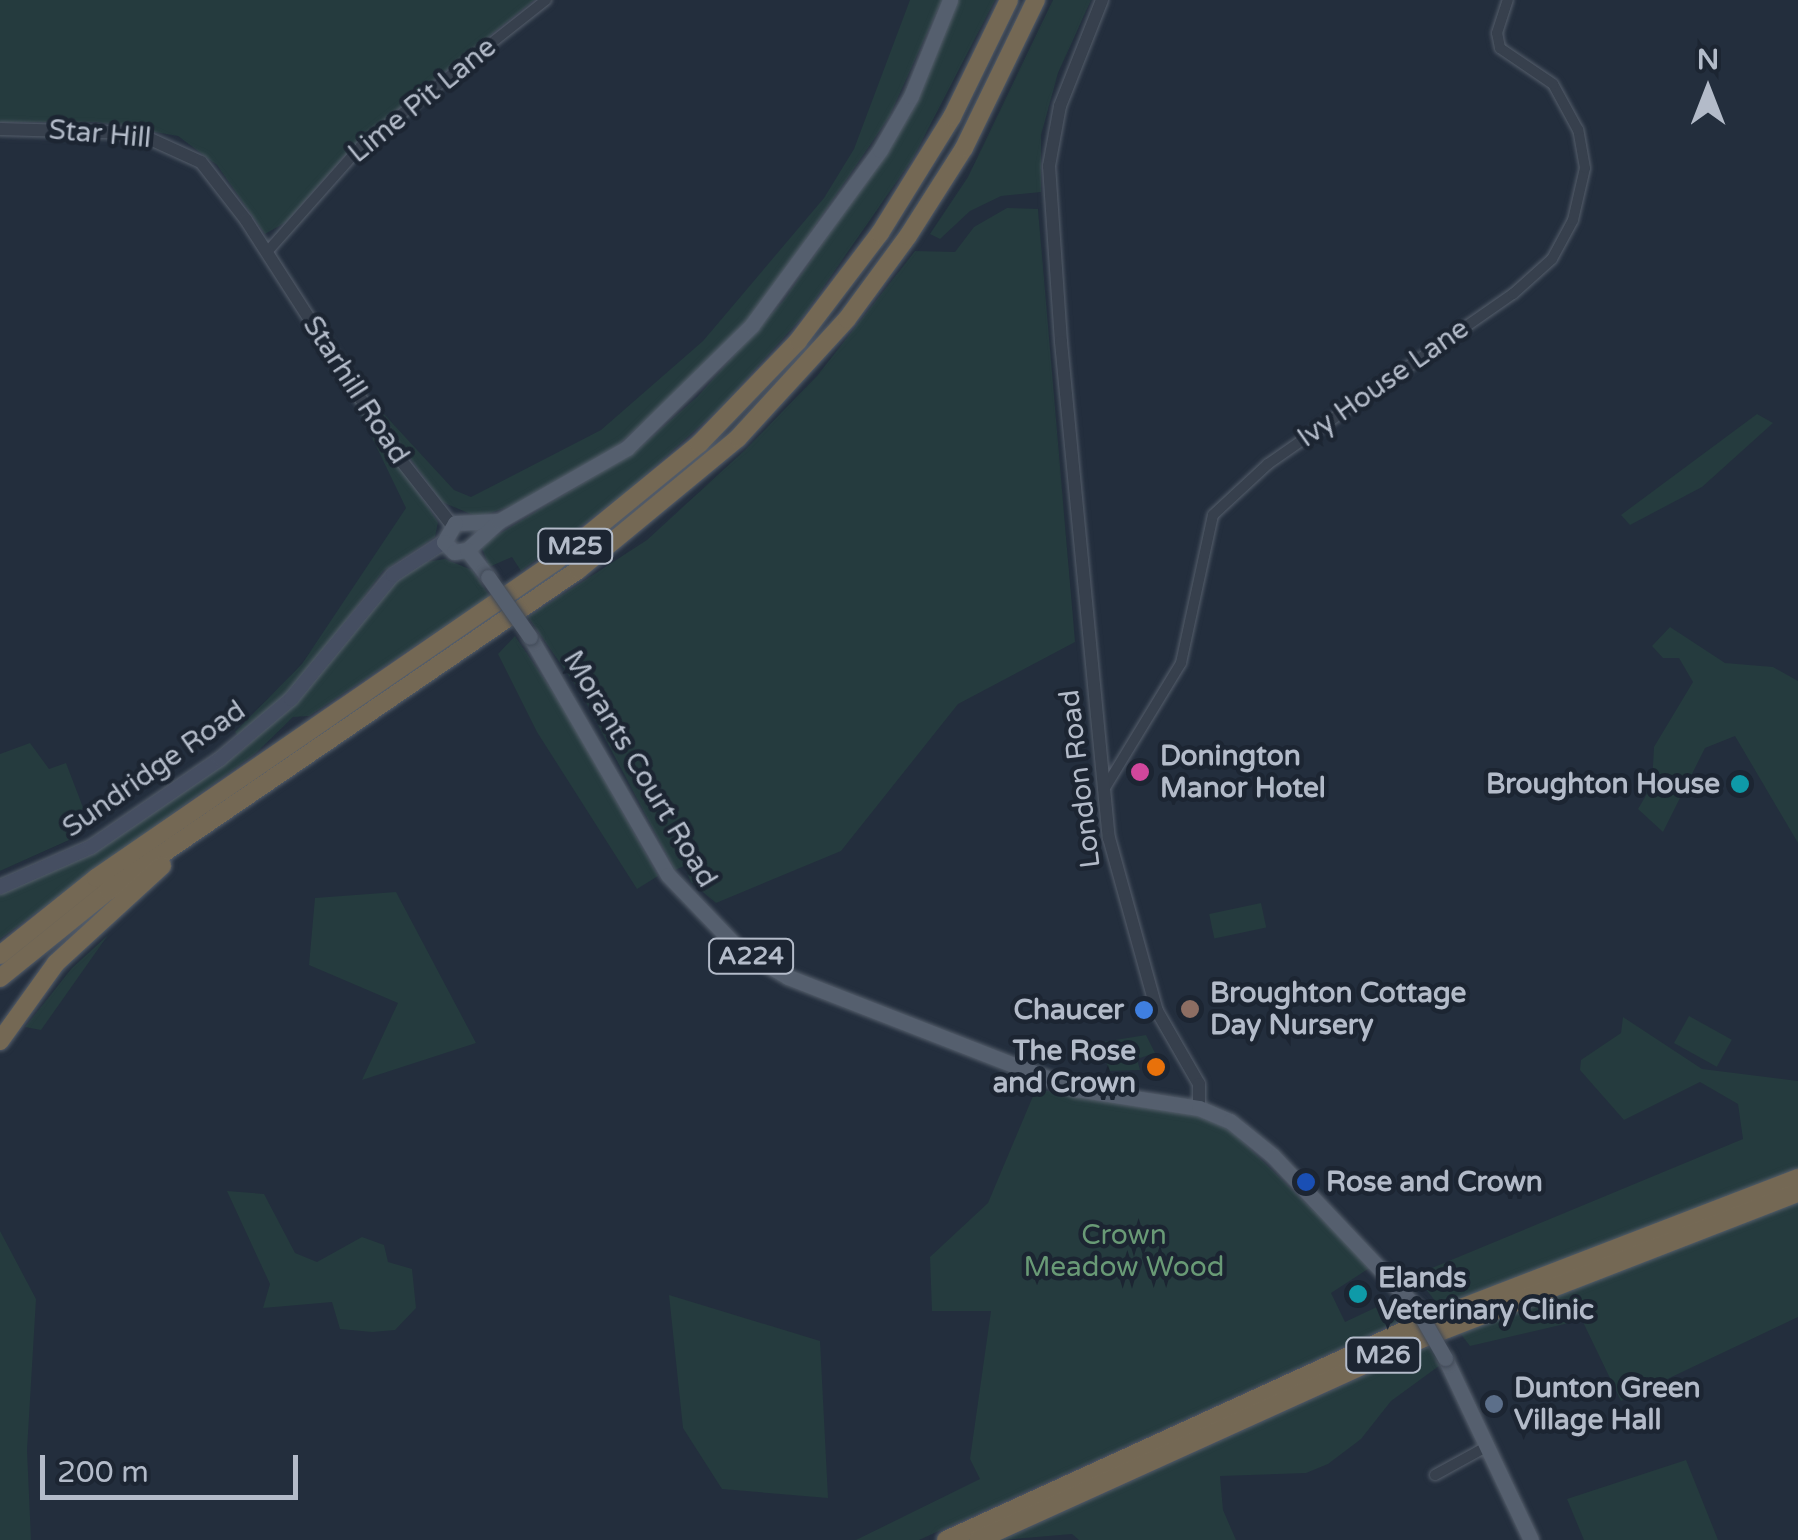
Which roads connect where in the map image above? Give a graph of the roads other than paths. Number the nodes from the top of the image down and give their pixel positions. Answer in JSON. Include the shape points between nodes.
{"nodes":[{"id":1,"x":546,"y":0,"type":"edge"},
{"id":2,"x":950,"y":0,"type":"edge"},
{"id":3,"x":1009,"y":0,"type":"edge"},
{"id":4,"x":1036,"y":0,"type":"edge"},
{"id":5,"x":1102,"y":0,"type":"edge"},
{"id":6,"x":1508,"y":0,"type":"edge"},
{"id":7,"x":0,"y":129,"type":"edge"},
{"id":8,"x":266,"y":252,"type":"junction"},
{"id":9,"x":499,"y":521,"type":"junction"},
{"id":10,"x":457,"y":524,"type":"junction"},
{"id":11,"x":444,"y":542,"type":"junction"},
{"id":12,"x":470,"y":546,"type":"junction"},
{"id":13,"x":1104,"y":788,"type":"junction"},
{"id":14,"x":196,"y":836,"type":"junction"},
{"id":15,"x":0,"y":887,"type":"edge"},
{"id":16,"x":0,"y":955,"type":"edge"},
{"id":17,"x":0,"y":978,"type":"edge"},
{"id":18,"x":0,"y":1042,"type":"edge"},
{"id":19,"x":1199,"y":1108,"type":"junction"},
{"id":20,"x":1798,"y":1178,"type":"edge"},
{"id":21,"x":1798,"y":1193,"type":"edge"},
{"id":22,"x":1488,"y":1446,"type":"junction"},
{"id":23,"x":1435,"y":1475,"type":"dead end"},
{"id":24,"x":946,"y":1540,"type":"edge"},
{"id":25,"x":978,"y":1540,"type":"edge"},
{"id":26,"x":1531,"y":1540,"type":"edge"}],
"edges":[{"from":1,"to":8,"type":"street","name":"Lime Pit Lane","via":[[361,146]]},
{"from":2,"to":9,"type":"main road","via":[[880,150],[752,325],[626,448]]},
{"from":3,"to":16,"type":"highway","number":"M25","via":[[952,117],[880,233],[798,341],[699,444],[556,561],[110,869]]},
{"from":4,"to":14,"type":"highway","number":"M25","via":[[978,121],[922,216],[847,319],[758,418],[606,549]]},
{"from":5,"to":13,"type":"street","name":"London Road","via":[[1060,106],[1049,166]]},
{"from":6,"to":13,"type":"street","name":"Ivy House Lane","via":[[1497,34],[1500,48],[1553,84],[1578,130],[1586,168],[1573,220],[1552,259],[1513,294],[1268,464],[1213,515],[1181,663]]},
{"from":7,"to":8,"type":"street","name":"Star Hill","via":[[113,130],[180,147],[217,179]]},
{"from":8,"to":10,"type":"street","name":"Starhill Road","via":[[388,441]]},
{"from":9,"to":10,"type":"main road"},
{"from":9,"to":12,"type":"main road"},
{"from":10,"to":11,"type":"main road"},
{"from":10,"to":12,"type":"main road","name":"Morants Court Road"},
{"from":11,"to":12,"type":"main road","via":[[454,552]]},
{"from":11,"to":15,"type":"main road","name":"Sundridge Road","via":[[392,575],[291,699],[220,760],[91,847]]},
{"from":12,"to":19,"type":"main road","name":"Morants Court Road","number":"A224","bridge":true,"via":[[668,875],[738,948],[788,977],[1076,1089]]},
{"from":13,"to":19,"type":"street","name":"London Road","via":[[1115,873],[1157,1011],[1199,1084]]},
{"from":14,"to":17,"type":"highway","number":"M25","via":[[108,892]]},
{"from":14,"to":18,"type":"highway","number":"M25","via":[[72,945]]},
{"from":19,"to":22,"type":"main road","number":"A224","bridge":true,"via":[[1258,1142],[1416,1307]]},
{"from":20,"to":24,"type":"highway","number":"M26","via":[[1398,1333]]},
{"from":21,"to":25,"type":"highway","number":"M26","via":[[1422,1339]]},
{"from":22,"to":23,"type":"street"},
{"from":22,"to":26,"type":"main road","number":"A224"}]}
